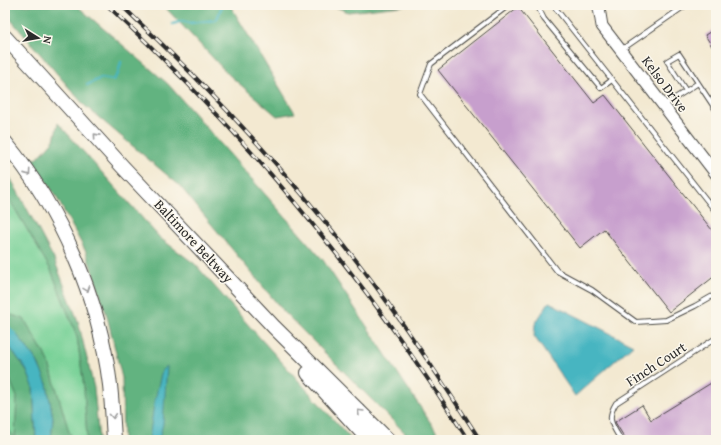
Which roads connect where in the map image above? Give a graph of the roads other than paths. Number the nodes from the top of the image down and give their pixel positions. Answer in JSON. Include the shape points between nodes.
{"nodes":[{"id":1,"x":509,"y":5,"type":"edge"},
{"id":2,"x":537,"y":5,"type":"edge"},
{"id":3,"x":553,"y":5,"type":"edge"},
{"id":4,"x":686,"y":5,"type":"edge"},
{"id":5,"x":597,"y":6,"type":"edge"},
{"id":6,"x":5,"y":37,"type":"edge"},
{"id":7,"x":621,"y":50,"type":"junction"},
{"id":8,"x":612,"y":80,"type":"junction"},
{"id":9,"x":698,"y":83,"type":"junction"},
{"id":10,"x":686,"y":91,"type":"junction"},
{"id":11,"x":663,"y":106,"type":"junction"},
{"id":12,"x":716,"y":110,"type":"edge"},
{"id":13,"x":5,"y":142,"type":"edge"},
{"id":14,"x":122,"y":166,"type":"junction"},
{"id":15,"x":716,"y":174,"type":"edge"},
{"id":16,"x":716,"y":212,"type":"edge"},
{"id":17,"x":716,"y":294,"type":"edge"},
{"id":18,"x":716,"y":338,"type":"edge"},
{"id":19,"x":114,"y":440,"type":"edge"},
{"id":20,"x":370,"y":440,"type":"edge"},
{"id":21,"x":388,"y":440,"type":"edge"},
{"id":22,"x":621,"y":440,"type":"edge"}],
"edges":[{"from":1,"to":17,"type":"lane","via":[[431,64],[420,94],[557,271],[592,290],[636,322],[666,320]]},
{"from":2,"to":8,"type":"lane","via":[[544,19],[601,88]]},
{"from":3,"to":8,"type":"lane"},
{"from":4,"to":7,"type":"lane"},
{"from":5,"to":7,"type":"street","name":"Kelso Drive","via":[[602,26]]},
{"from":14,"to":6,"type":"highway","name":"Baltimore Beltway","one_way":true},
{"from":7,"to":11,"type":"street","name":"Kelso Drive"},
{"from":8,"to":16,"type":"lane"},
{"from":9,"to":10,"type":"lane"},
{"from":9,"to":10,"type":"lane","via":[[679,54],[666,61]]},
{"from":9,"to":12,"type":"lane"},
{"from":10,"to":11,"type":"lane"},
{"from":11,"to":15,"type":"street","name":"Kelso Drive"},
{"from":13,"to":19,"type":"highway","one_way":true,"via":[[51,208],[82,275],[106,358]]},
{"from":14,"to":20,"type":"highway"},
{"from":21,"to":14,"type":"highway","name":"Baltimore Beltway","one_way":true,"via":[[274,327]]},
{"from":18,"to":22,"type":"lane","name":"Finch Court","via":[[616,403],[610,420]]}]}
